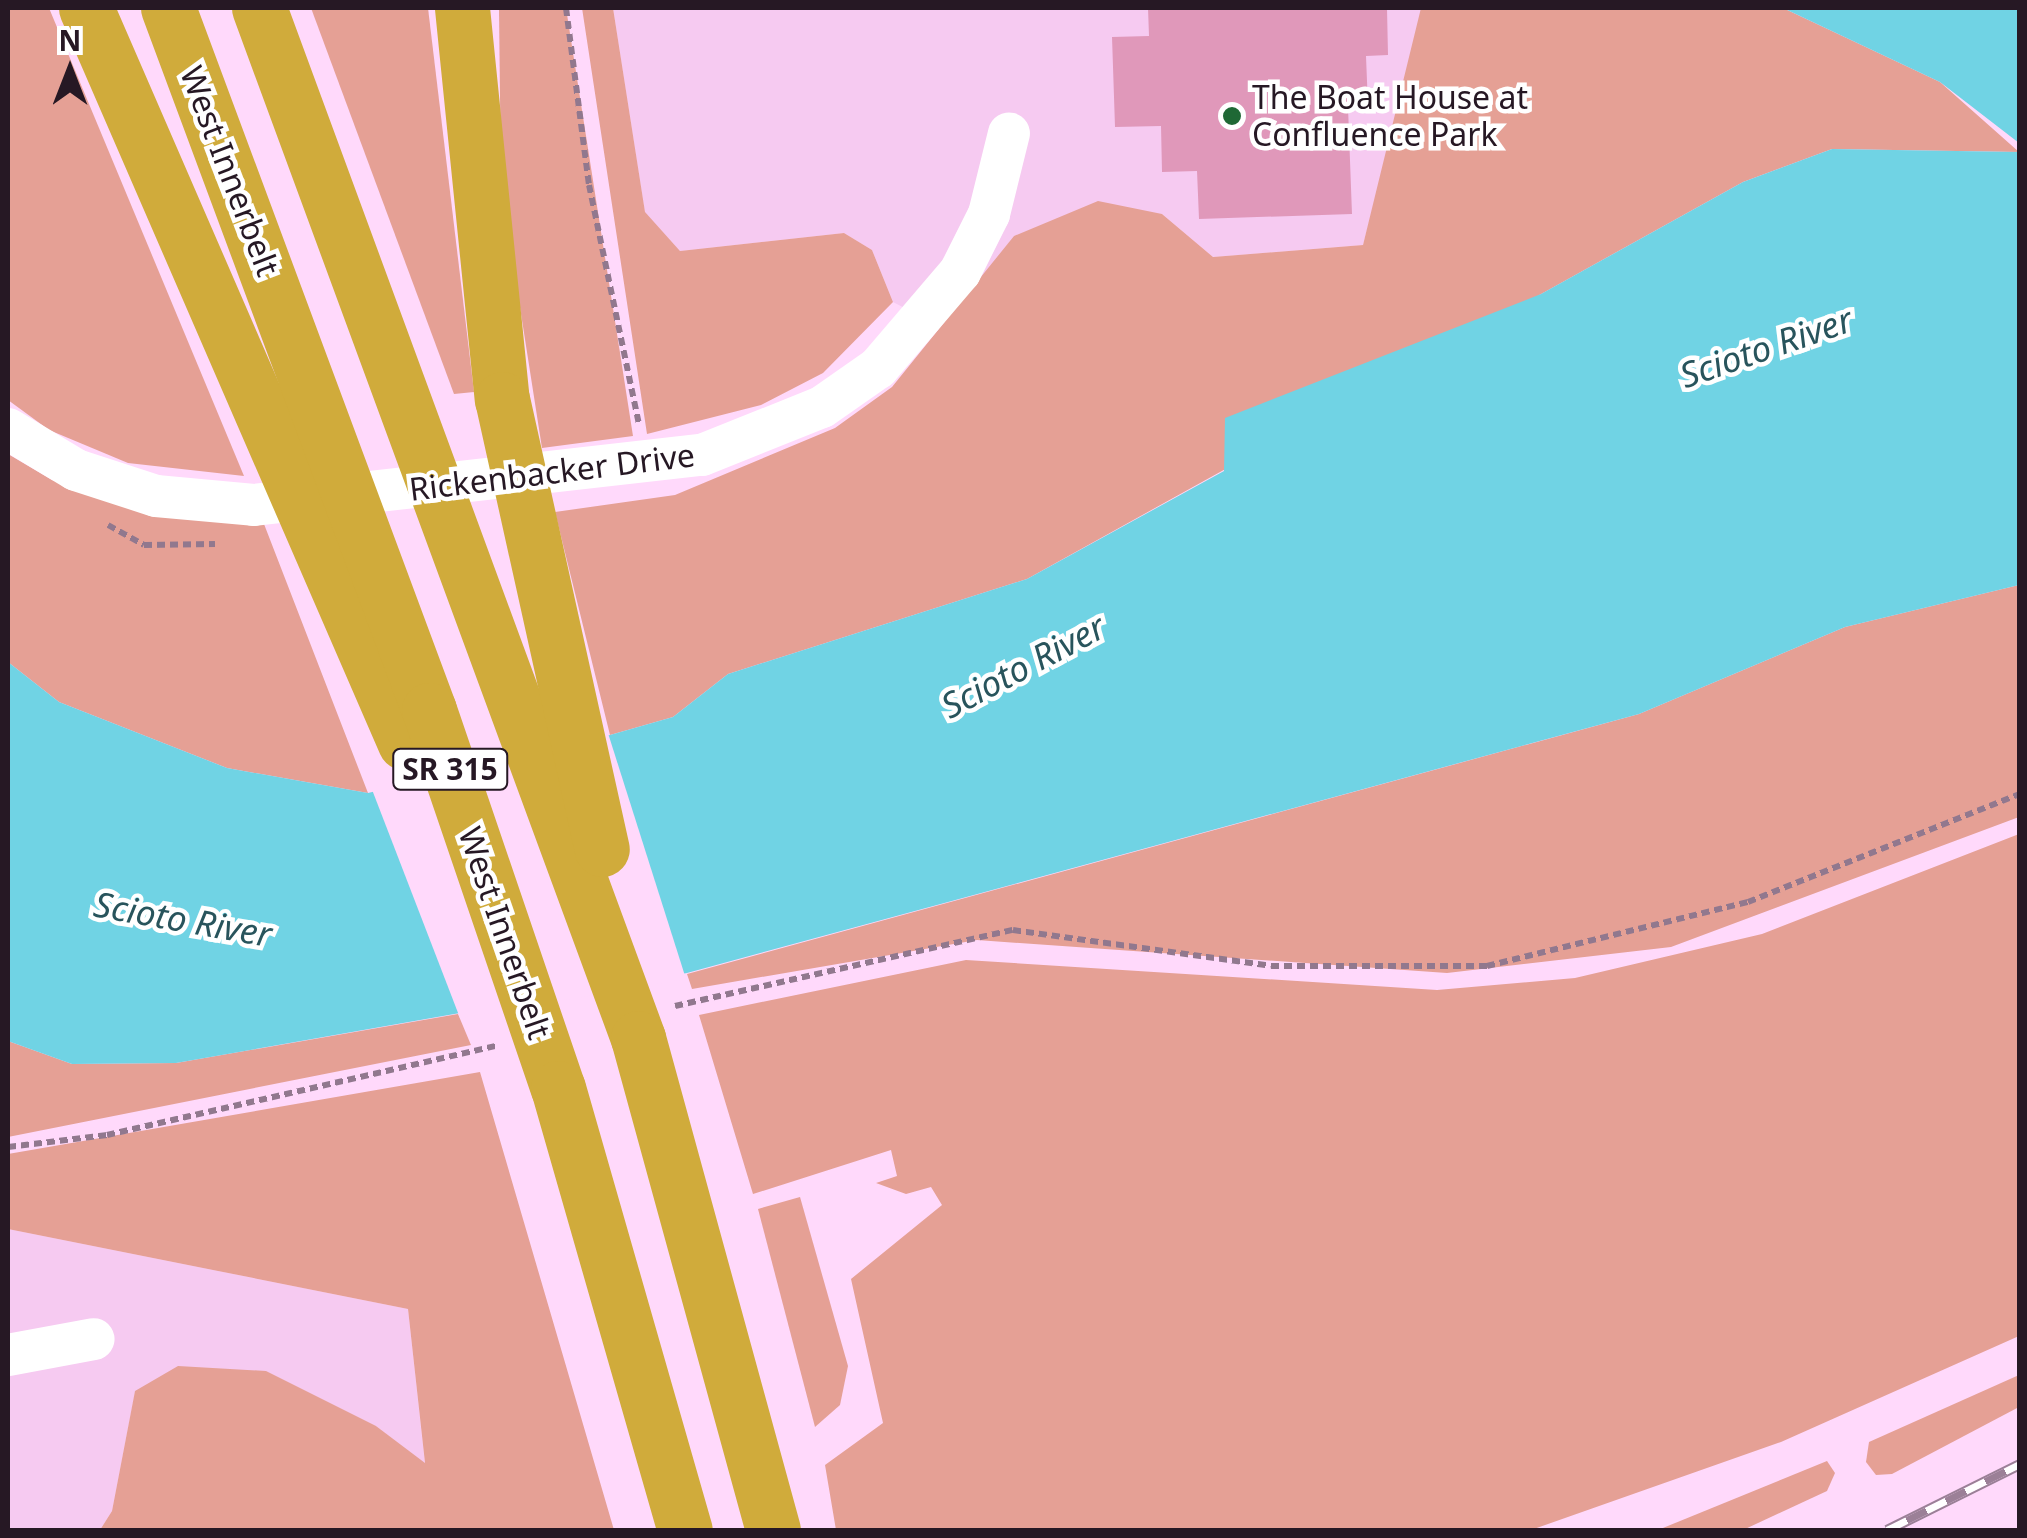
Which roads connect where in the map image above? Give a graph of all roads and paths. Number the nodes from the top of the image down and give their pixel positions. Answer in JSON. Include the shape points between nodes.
{"nodes":[{"id":1,"x":86,"y":8,"type":"edge"},
{"id":2,"x":168,"y":8,"type":"edge"},
{"id":3,"x":259,"y":8,"type":"edge"},
{"id":4,"x":462,"y":8,"type":"edge"},
{"id":5,"x":1009,"y":134,"type":"dead end"},
{"id":6,"x":8,"y":429,"type":"edge"},
{"id":7,"x":2020,"y":794,"type":"edge"},
{"id":8,"x":668,"y":1008,"type":"dead end"},
{"id":9,"x":513,"y":1043,"type":"dead end"},
{"id":10,"x":661,"y":1110,"type":"junction"},
{"id":11,"x":569,"y":1122,"type":"junction"},
{"id":12,"x":8,"y":1146,"type":"edge"},
{"id":13,"x":94,"y":1339,"type":"dead end"},
{"id":14,"x":8,"y":1354,"type":"edge"},
{"id":15,"x":685,"y":1530,"type":"edge"},
{"id":16,"x":773,"y":1530,"type":"edge"}],
"edges":[{"from":1,"to":11,"type":"highway"},
{"from":2,"to":11,"type":"highway","name":"West Innerbelt","number":"SR 315"},
{"from":3,"to":10,"type":"highway","number":"SR 315"},
{"from":4,"to":10,"type":"highway","via":[[502,399]]},
{"from":5,"to":6,"type":"street","name":"Rickenbacker Drive","via":[[989,214],[927,317],[878,368],[822,407],[702,455],[254,504],[156,496],[76,470]]},
{"from":7,"to":8,"type":"path","via":[[1748,902],[1487,966],[1270,966],[1013,930]]},
{"from":9,"to":12,"type":"path","via":[[107,1135]]},
{"from":10,"to":16,"type":"highway","number":"SR 315"},
{"from":11,"to":15,"type":"highway","name":"West Innerbelt","number":"SR 315"},
{"from":13,"to":14,"type":"street"}]}
